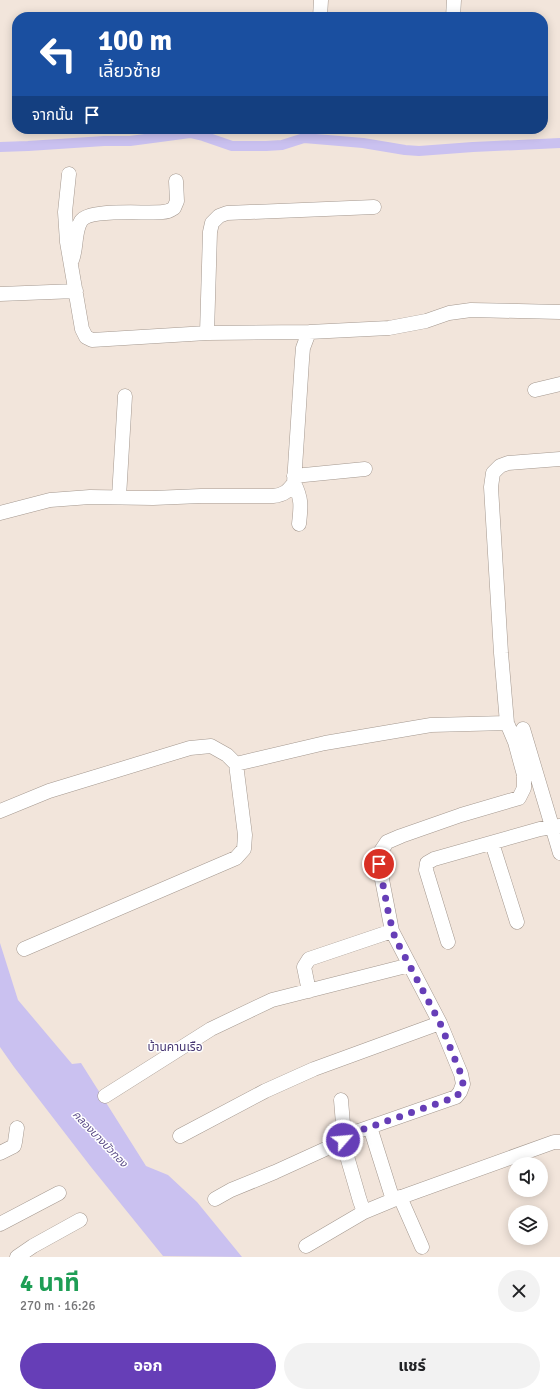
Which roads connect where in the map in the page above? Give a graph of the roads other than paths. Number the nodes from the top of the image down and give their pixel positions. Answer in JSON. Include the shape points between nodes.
{"nodes":[{"id":1,"x":321,"y":0,"type":"edge"},
{"id":2,"x":454,"y":0,"type":"edge"},
{"id":3,"x":320,"y":12,"type":"edge"},
{"id":4,"x":453,"y":12,"type":"edge"},
{"id":5,"x":69,"y":174,"type":"dead end"},
{"id":6,"x":176,"y":181,"type":"dead end"},
{"id":7,"x":374,"y":207,"type":"dead end"},
{"id":8,"x":71,"y":264,"type":"junction"},
{"id":9,"x":76,"y":291,"type":"junction"},
{"id":10,"x":0,"y":294,"type":"edge"},
{"id":11,"x":560,"y":312,"type":"edge"},
{"id":12,"x":309,"y":332,"type":"junction"},
{"id":13,"x":207,"y":333,"type":"junction"},
{"id":14,"x":560,"y":384,"type":"edge"},
{"id":15,"x":535,"y":390,"type":"dead end"},
{"id":16,"x":125,"y":396,"type":"dead end"},
{"id":17,"x":560,"y":460,"type":"edge"},
{"id":18,"x":365,"y":469,"type":"dead end"},
{"id":19,"x":294,"y":480,"type":"junction"},
{"id":20,"x":119,"y":497,"type":"junction"},
{"id":21,"x":0,"y":513,"type":"edge"},
{"id":22,"x":299,"y":524,"type":"dead end"},
{"id":23,"x":507,"y":723,"type":"junction"},
{"id":24,"x":523,"y":729,"type":"dead end"},
{"id":25,"x":236,"y":764,"type":"junction"},
{"id":26,"x":0,"y":811,"type":"edge"},
{"id":27,"x":556,"y":826,"type":"edge"},
{"id":28,"x":492,"y":843,"type":"junction"},
{"id":29,"x":560,"y":853,"type":"edge"},
{"id":30,"x":517,"y":922,"type":"dead end"},
{"id":31,"x":392,"y":931,"type":"junction"},
{"id":32,"x":448,"y":942,"type":"dead end"},
{"id":33,"x":24,"y":950,"type":"dead end"},
{"id":34,"x":410,"y":965,"type":"junction"},
{"id":35,"x":309,"y":991,"type":"junction"},
{"id":36,"x":440,"y":1023,"type":"junction"},
{"id":37,"x":105,"y":1096,"type":"dead end"},
{"id":38,"x":341,"y":1100,"type":"dead end"},
{"id":39,"x":17,"y":1128,"type":"dead end"},
{"id":40,"x":370,"y":1128,"type":"junction"},
{"id":41,"x":180,"y":1136,"type":"dead end"},
{"id":42,"x":343,"y":1139,"type":"junction"},
{"id":43,"x":560,"y":1142,"type":"edge"},
{"id":44,"x":0,"y":1153,"type":"edge"},
{"id":45,"x":59,"y":1192,"type":"dead end"},
{"id":46,"x":215,"y":1199,"type":"dead end"},
{"id":47,"x":396,"y":1199,"type":"junction"},
{"id":48,"x":364,"y":1212,"type":"junction"},
{"id":49,"x":80,"y":1220,"type":"dead end"},
{"id":50,"x":0,"y":1224,"type":"edge"},
{"id":51,"x":306,"y":1246,"type":"dead end"},
{"id":52,"x":422,"y":1247,"type":"dead end"},
{"id":53,"x":17,"y":1257,"type":"edge"}],
"edges":[{"from":1,"to":3,"type":"street"},
{"from":2,"to":4,"type":"street"},
{"from":5,"to":8,"type":"street","via":[[66,212]]},
{"from":6,"to":8,"type":"street","via":[[177,201],[174,208],[164,212],[102,213],[87,216],[78,227],[75,254]]},
{"from":7,"to":13,"type":"street","via":[[252,212],[218,216],[212,223],[210,232]]},
{"from":8,"to":9,"type":"street"},
{"from":9,"to":10,"type":"street"},
{"from":9,"to":13,"type":"street","via":[[82,329],[86,338],[92,340]]},
{"from":11,"to":12,"type":"street","via":[[471,310],[389,328]]},
{"from":12,"to":13,"type":"street"},
{"from":12,"to":19,"type":"street","via":[[302,360]]},
{"from":14,"to":15,"type":"street"},
{"from":16,"to":20,"type":"street"},
{"from":17,"to":23,"type":"street","via":[[508,463],[500,466],[494,473],[491,487]]},
{"from":18,"to":19,"type":"street"},
{"from":19,"to":20,"type":"street","via":[[288,492],[273,496]]},
{"from":19,"to":22,"type":"street","via":[[301,501]]},
{"from":20,"to":21,"type":"street","via":[[50,500]]},
{"from":23,"to":25,"type":"street","via":[[431,725],[325,743]]},
{"from":23,"to":31,"type":"street","via":[[524,775],[524,788],[519,798],[401,836],[387,842],[381,851],[379,864]]},
{"from":24,"to":27,"type":"street"},
{"from":25,"to":26,"type":"street","via":[[227,755],[211,746],[190,748],[49,791]]},
{"from":25,"to":33,"type":"street","via":[[245,835],[244,849],[236,858]]},
{"from":27,"to":28,"type":"street"},
{"from":27,"to":29,"type":"street"},
{"from":28,"to":30,"type":"street"},
{"from":28,"to":32,"type":"street","via":[[427,863],[426,870]]},
{"from":31,"to":34,"type":"street"},
{"from":31,"to":35,"type":"street","via":[[309,959],[304,967]]},
{"from":34,"to":35,"type":"street"},
{"from":34,"to":36,"type":"street"},
{"from":35,"to":37,"type":"street","via":[[272,1000],[211,1029]]},
{"from":36,"to":40,"type":"street","via":[[461,1074],[463,1084],[460,1092],[456,1097]]},
{"from":36,"to":41,"type":"street","via":[[314,1069],[265,1091]]},
{"from":38,"to":42,"type":"street"},
{"from":39,"to":44,"type":"street","via":[[14,1146]]},
{"from":40,"to":42,"type":"street"},
{"from":40,"to":47,"type":"street"},
{"from":42,"to":46,"type":"street"},
{"from":42,"to":48,"type":"street"},
{"from":43,"to":47,"type":"street","via":[[512,1156]]},
{"from":45,"to":50,"type":"street"},
{"from":47,"to":48,"type":"street"},
{"from":47,"to":52,"type":"street"},
{"from":48,"to":51,"type":"street"},
{"from":49,"to":53,"type":"street"}]}
